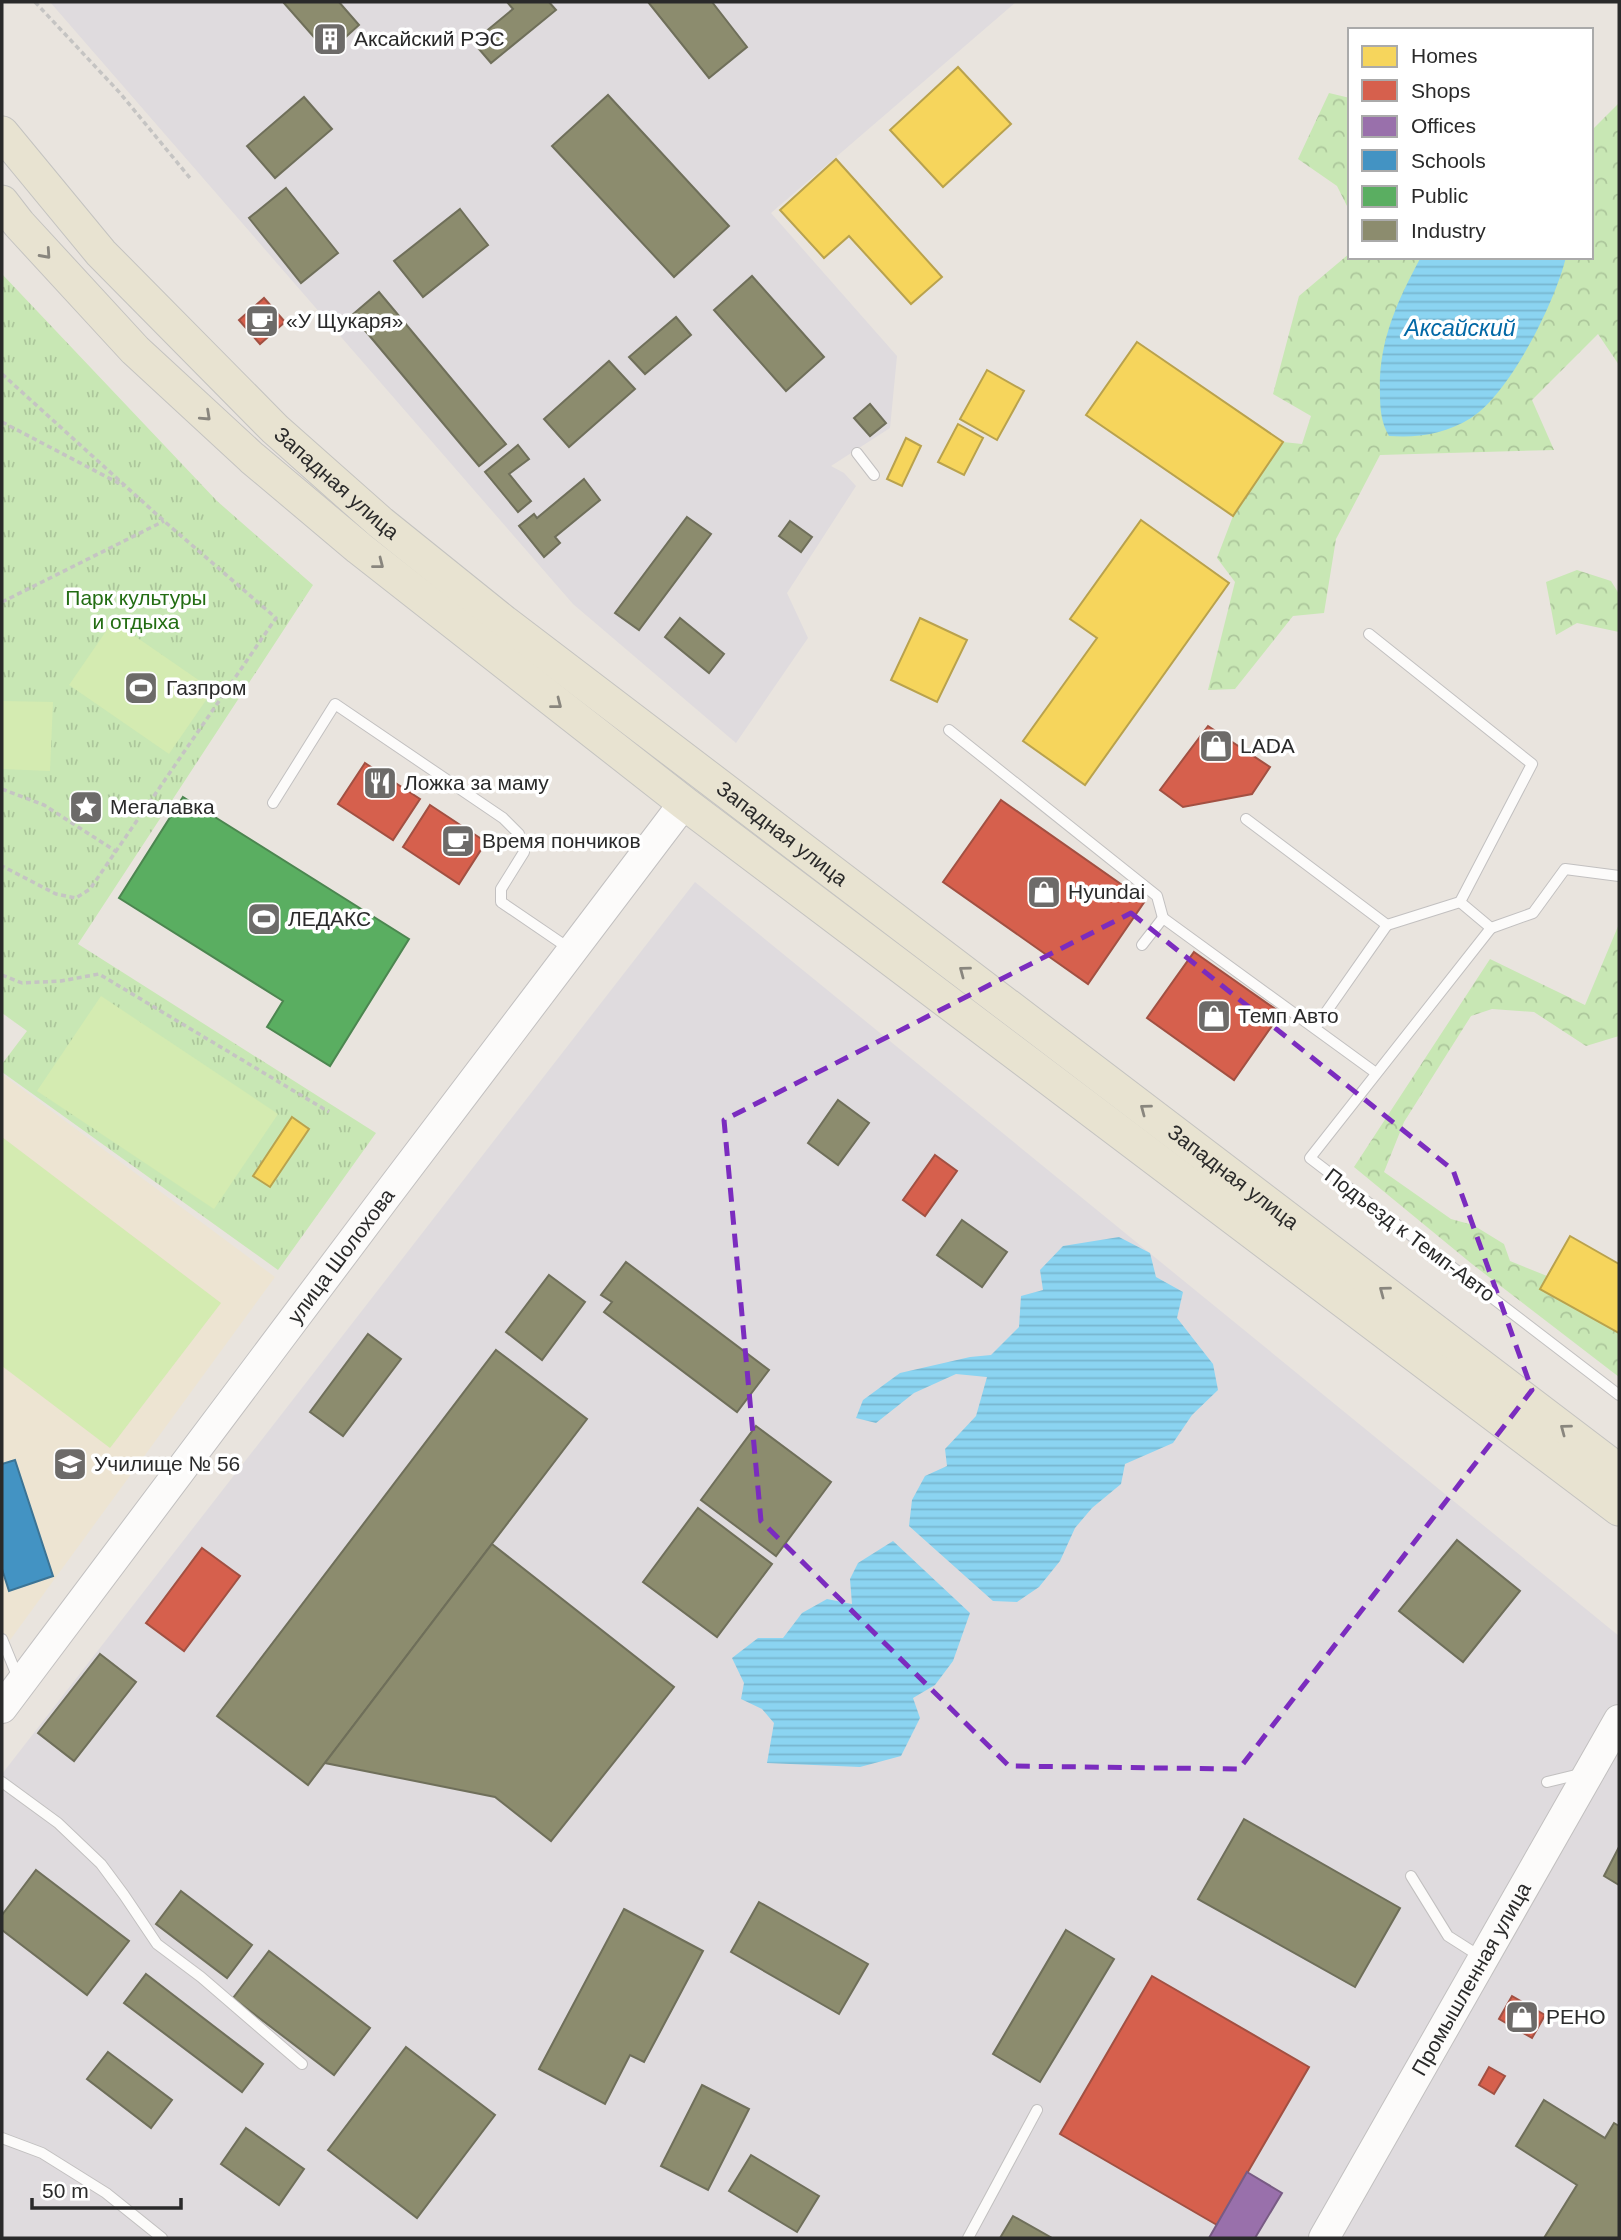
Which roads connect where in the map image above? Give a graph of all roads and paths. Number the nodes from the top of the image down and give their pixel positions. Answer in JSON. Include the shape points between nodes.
{"nodes":[{"id":1,"x":35,"y":2,"type":"edge"},
{"id":2,"x":2,"y":133,"type":"edge"},
{"id":3,"x":190,"y":178,"type":"dead end"},
{"id":4,"x":2,"y":202,"type":"edge"},
{"id":5,"x":2,"y":374,"type":"edge"},
{"id":6,"x":2,"y":422,"type":"edge"},
{"id":7,"x":857,"y":453,"type":"dead end"},
{"id":8,"x":874,"y":475,"type":"dead end"},
{"id":9,"x":128,"y":489,"type":"junction"},
{"id":10,"x":164,"y":521,"type":"junction"},
{"id":11,"x":2,"y":602,"type":"edge"},
{"id":12,"x":1368,"y":634,"type":"dead end"},
{"id":13,"x":949,"y":730,"type":"dead end"},
{"id":14,"x":2,"y":789,"type":"edge"},
{"id":15,"x":273,"y":803,"type":"dead end"},
{"id":16,"x":684,"y":803,"type":"junction"},
{"id":17,"x":1246,"y":819,"type":"dead end"},
{"id":18,"x":117,"y":852,"type":"junction"},
{"id":19,"x":2,"y":866,"type":"edge"},
{"id":20,"x":1619,"y":876,"type":"edge"},
{"id":21,"x":1460,"y":902,"type":"junction"},
{"id":22,"x":1163,"y":918,"type":"junction"},
{"id":23,"x":1387,"y":925,"type":"junction"},
{"id":24,"x":1491,"y":928,"type":"junction"},
{"id":25,"x":1142,"y":946,"type":"dead end"},
{"id":26,"x":572,"y":951,"type":"junction"},
{"id":27,"x":2,"y":975,"type":"edge"},
{"id":28,"x":1315,"y":1028,"type":"junction"},
{"id":29,"x":1376,"y":1073,"type":"junction"},
{"id":30,"x":330,"y":1112,"type":"dead end"},
{"id":31,"x":1619,"y":1395,"type":"edge"},
{"id":32,"x":1619,"y":1471,"type":"edge"},
{"id":33,"x":1619,"y":1509,"type":"edge"},
{"id":34,"x":2,"y":1639,"type":"edge"},
{"id":35,"x":20,"y":1684,"type":"junction"},
{"id":36,"x":2,"y":1709,"type":"edge"},
{"id":37,"x":1619,"y":1720,"type":"edge"},
{"id":38,"x":1590,"y":1772,"type":"junction"},
{"id":39,"x":2,"y":1782,"type":"edge"},
{"id":40,"x":1547,"y":1782,"type":"dead end"},
{"id":41,"x":1411,"y":1877,"type":"dead end"},
{"id":42,"x":1484,"y":1959,"type":"junction"},
{"id":43,"x":302,"y":2064,"type":"dead end"},
{"id":44,"x":1037,"y":2110,"type":"dead end"},
{"id":45,"x":2,"y":2138,"type":"edge"},
{"id":46,"x":162,"y":2238,"type":"edge"},
{"id":47,"x":968,"y":2238,"type":"edge"},
{"id":48,"x":1324,"y":2238,"type":"edge"}],
"edges":[{"from":1,"to":3,"type":"path","via":[[120,93]]},
{"from":32,"to":2,"type":"main road","name":"Западная улица","one_way":true,"via":[[504,622],[381,523],[275,429],[160,315],[101,253]]},
{"from":4,"to":16,"type":"main road","name":"Западная улица","one_way":true,"via":[[135,350],[252,458],[359,548]]},
{"from":5,"to":9,"type":"path"},
{"from":6,"to":9,"type":"path"},
{"from":7,"to":8,"type":"lane"},
{"from":9,"to":10,"type":"path"},
{"from":10,"to":11,"type":"path"},
{"from":10,"to":18,"type":"path","via":[[276,618]]},
{"from":12,"to":21,"type":"lane","via":[[1532,764]]},
{"from":13,"to":22,"type":"lane","via":[[1157,896]]},
{"from":14,"to":18,"type":"path","via":[[44,805]]},
{"from":15,"to":26,"type":"lane","via":[[335,704],[503,818],[519,834],[524,852],[501,889],[501,902]]},
{"from":16,"to":26,"type":"street","name":"улица Шолохова"},
{"from":16,"to":33,"type":"main road","name":"Западная улица"},
{"from":17,"to":23,"type":"lane"},
{"from":18,"to":19,"type":"path","via":[[90,889],[76,898],[56,894]]},
{"from":20,"to":24,"type":"lane","via":[[1565,869],[1533,912]]},
{"from":21,"to":23,"type":"lane"},
{"from":21,"to":24,"type":"lane"},
{"from":22,"to":25,"type":"lane"},
{"from":22,"to":28,"type":"lane"},
{"from":23,"to":28,"type":"lane"},
{"from":24,"to":29,"type":"lane","name":"Подъезд к Темп-Авто"},
{"from":26,"to":35,"type":"street","name":"улица Шолохова"},
{"from":27,"to":30,"type":"path","via":[[22,983],[99,974]]},
{"from":28,"to":29,"type":"lane"},
{"from":29,"to":31,"type":"lane","name":"Подъезд к Темп-Авто","via":[[1310,1158]]},
{"from":34,"to":35,"type":"lane"},
{"from":35,"to":36,"type":"street","name":"улица Шолохова"},
{"from":37,"to":38,"type":"street","name":"Промышленная улица"},
{"from":38,"to":40,"type":"lane"},
{"from":38,"to":42,"type":"street","name":"Промышленная улица"},
{"from":39,"to":43,"type":"lane","via":[[58,1823],[101,1864],[157,1944]]},
{"from":41,"to":42,"type":"lane","via":[[1448,1936]]},
{"from":42,"to":48,"type":"street","name":"Промышленная улица"},
{"from":44,"to":47,"type":"lane"},
{"from":45,"to":46,"type":"lane","via":[[42,2153],[106,2193]]}]}
